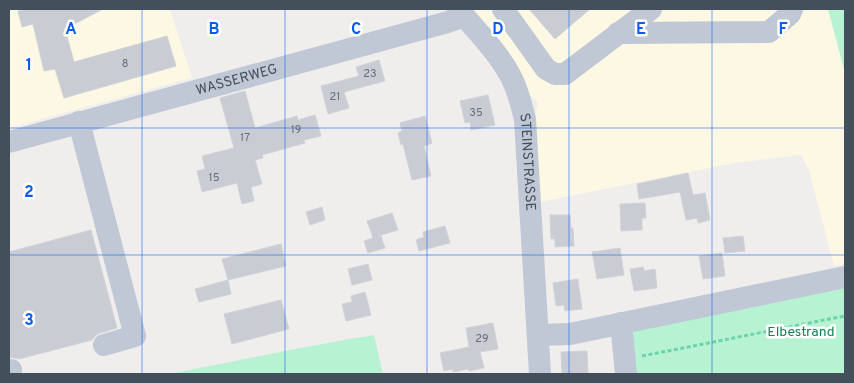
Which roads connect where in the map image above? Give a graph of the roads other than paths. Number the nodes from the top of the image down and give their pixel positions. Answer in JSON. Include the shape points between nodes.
{"nodes":[{"id":1,"x":488,"y":9,"type":"edge"},
{"id":2,"x":503,"y":9,"type":"edge"},
{"id":3,"x":651,"y":9,"type":"edge"},
{"id":4,"x":792,"y":9,"type":"edge"},
{"id":5,"x":464,"y":16,"type":"edge"},
{"id":6,"x":618,"y":33,"type":"junction"},
{"id":7,"x":79,"y":122,"type":"junction"},
{"id":8,"x":9,"y":142,"type":"edge"},
{"id":9,"x":845,"y":277,"type":"edge"},
{"id":10,"x":621,"y":323,"type":"junction"},
{"id":11,"x":538,"y":335,"type":"junction"},
{"id":12,"x":104,"y":345,"type":"dead end"},
{"id":13,"x":625,"y":368,"type":"edge"},
{"id":14,"x":540,"y":374,"type":"edge"}],
"edges":[{"from":1,"to":5,"type":"street"},
{"from":2,"to":6,"type":"street","via":[[546,69],[556,74],[565,74]]},
{"from":3,"to":6,"type":"street"},
{"from":4,"to":6,"type":"street","via":[[769,32]]},
{"from":5,"to":7,"type":"street","name":"WASSERWEG"},
{"from":5,"to":11,"type":"street","name":"STEINSTRASSE","via":[[501,60],[519,95],[525,119]]},
{"from":7,"to":8,"type":"street","name":"WASSERWEG"},
{"from":7,"to":12,"type":"street","via":[[135,336]]},
{"from":9,"to":10,"type":"street"},
{"from":10,"to":11,"type":"street","via":[[570,334]]},
{"from":10,"to":13,"type":"street"},
{"from":11,"to":14,"type":"street","name":"STEINSTRASSE"}]}
